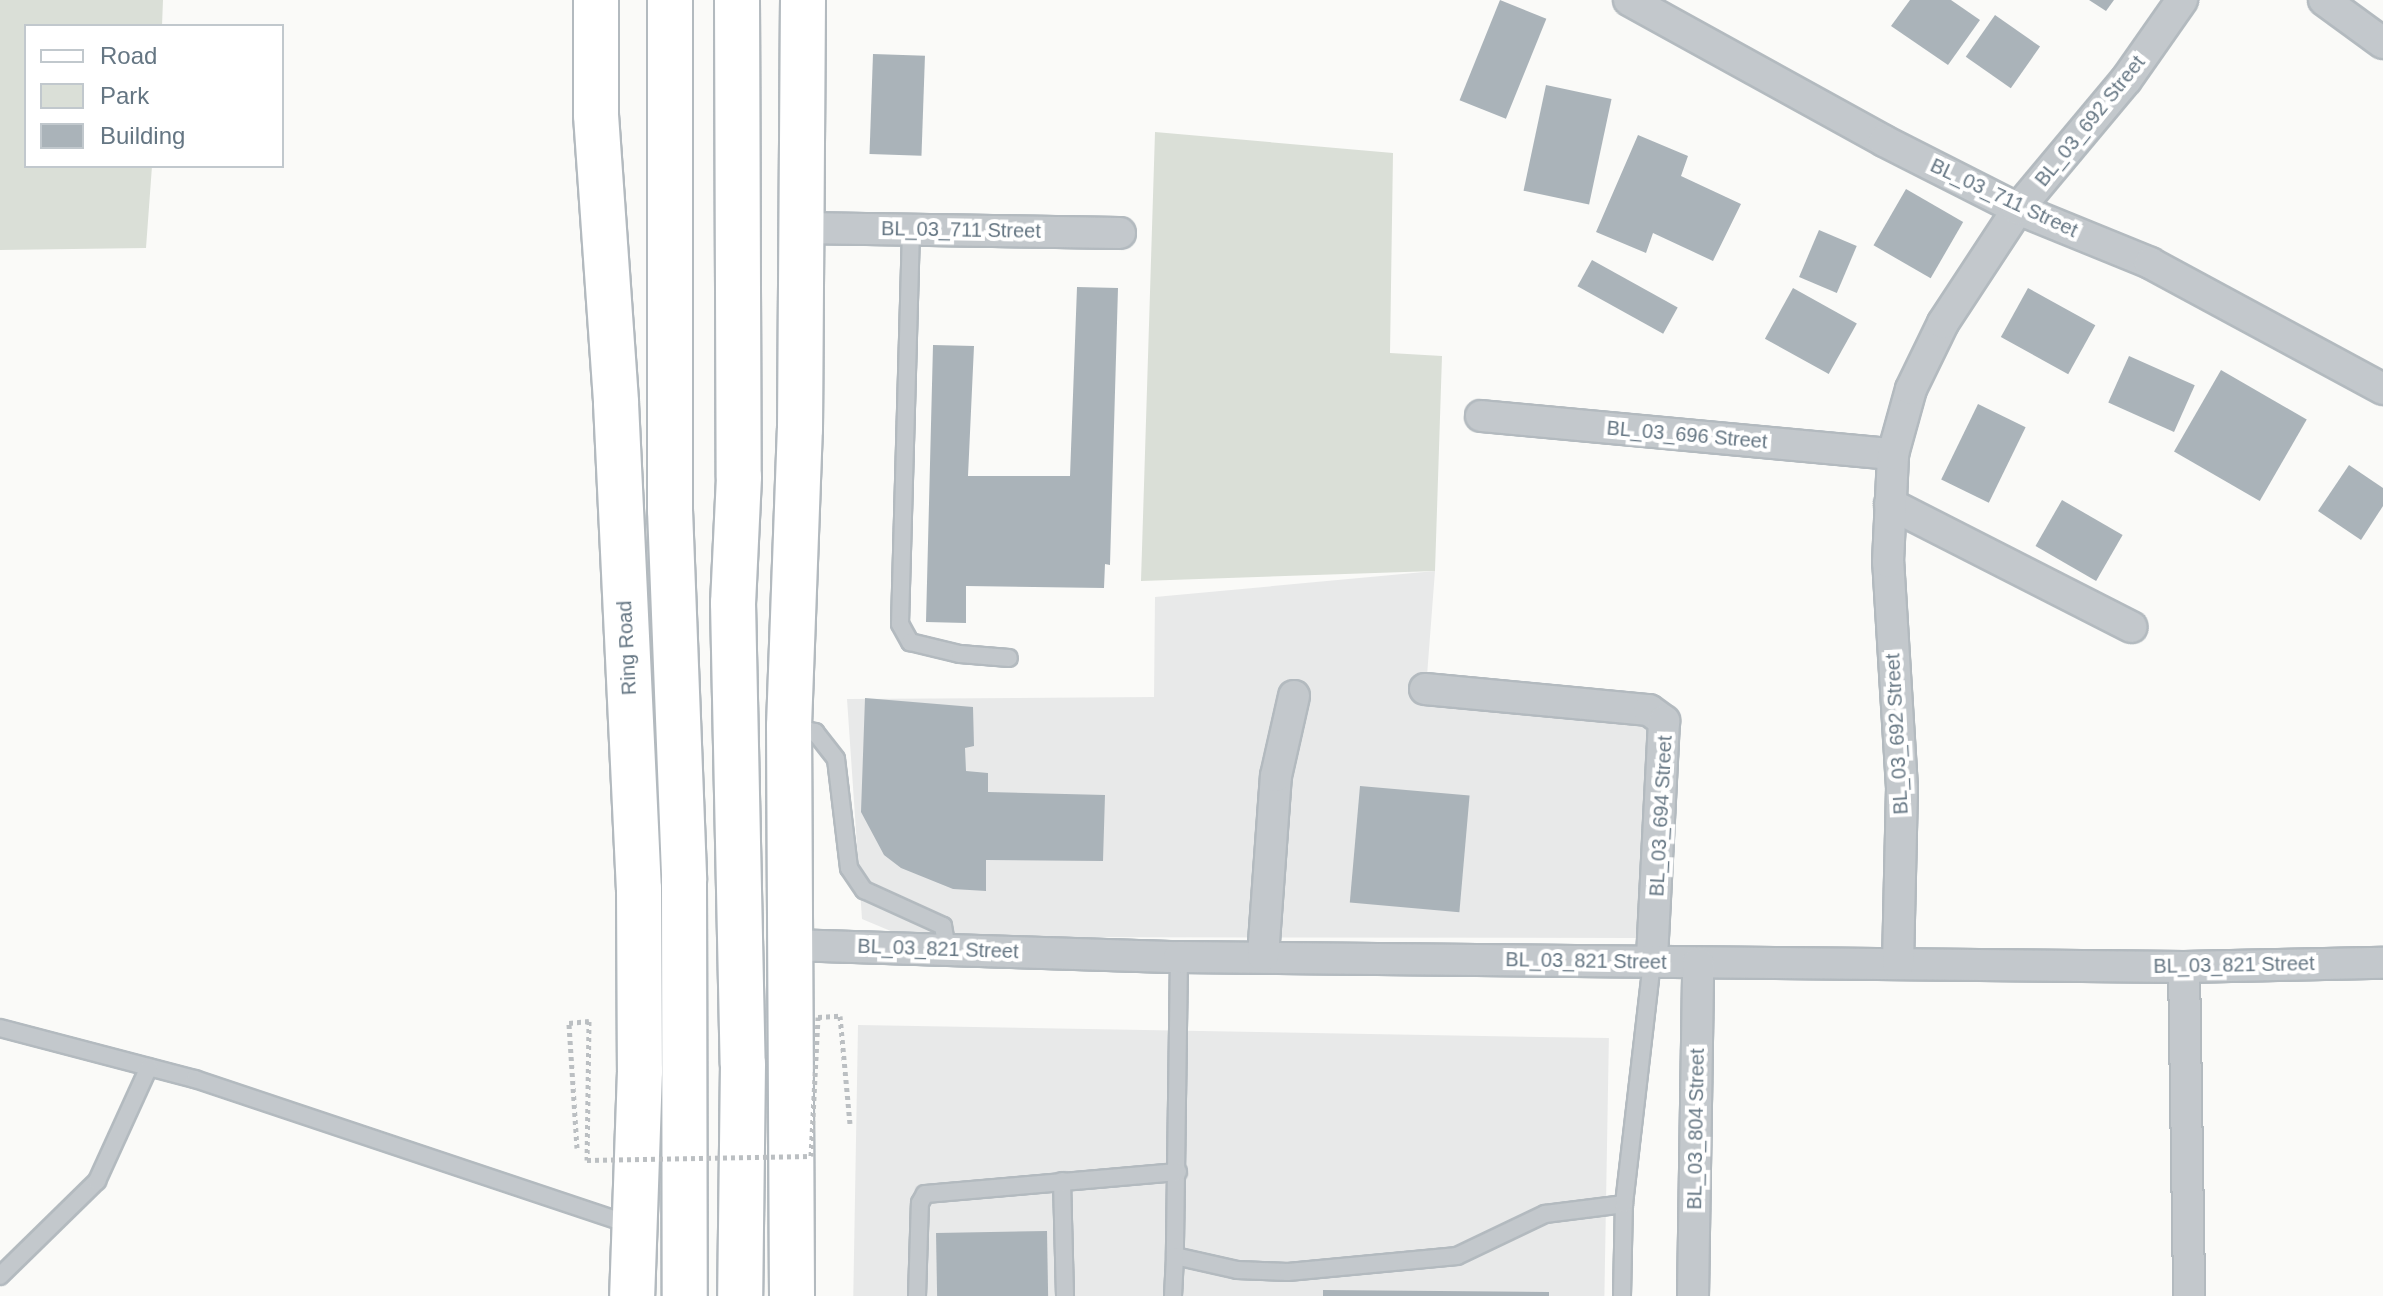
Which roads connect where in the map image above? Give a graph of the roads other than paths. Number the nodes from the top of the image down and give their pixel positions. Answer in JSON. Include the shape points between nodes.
{"nodes":[{"id":1,"x":596,"y":0,"type":"edge"},
{"id":2,"x":670,"y":0,"type":"edge"},
{"id":3,"x":737,"y":0,"type":"edge"},
{"id":4,"x":803,"y":0,"type":"edge"},
{"id":5,"x":1629,"y":0,"type":"edge"},
{"id":6,"x":2182,"y":0,"type":"edge"},
{"id":7,"x":2324,"y":0,"type":"edge"},
{"id":8,"x":2383,"y":43,"type":"edge"},
{"id":9,"x":2018,"y":209,"type":"junction"},
{"id":10,"x":802,"y":228,"type":"junction"},
{"id":11,"x":911,"y":230,"type":"junction"},
{"id":12,"x":1120,"y":233,"type":"dead end"},
{"id":13,"x":2383,"y":389,"type":"edge"},
{"id":14,"x":1481,"y":416,"type":"dead end"},
{"id":15,"x":1893,"y":454,"type":"junction"},
{"id":16,"x":1890,"y":504,"type":"junction"},
{"id":17,"x":2131,"y":627,"type":"dead end"},
{"id":18,"x":1009,"y":658,"type":"dead end"},
{"id":19,"x":1425,"y":689,"type":"dead end"},
{"id":20,"x":1294,"y":696,"type":"dead end"},
{"id":21,"x":789,"y":726,"type":"junction"},
{"id":22,"x":789,"y":945,"type":"junction"},
{"id":23,"x":947,"y":949,"type":"junction"},
{"id":24,"x":1263,"y":956,"type":"junction"},
{"id":25,"x":1179,"y":957,"type":"junction"},
{"id":26,"x":1652,"y":962,"type":"junction"},
{"id":27,"x":1698,"y":963,"type":"junction"},
{"id":28,"x":2383,"y":963,"type":"edge"},
{"id":29,"x":1898,"y":964,"type":"junction"},
{"id":30,"x":2184,"y":967,"type":"junction"},
{"id":31,"x":0,"y":1028,"type":"edge"},
{"id":32,"x":149,"y":1067,"type":"junction"},
{"id":33,"x":1178,"y":1172,"type":"junction"},
{"id":34,"x":1062,"y":1181,"type":"junction"},
{"id":35,"x":1624,"y":1204,"type":"junction"},
{"id":36,"x":631,"y":1225,"type":"junction"},
{"id":37,"x":1175,"y":1256,"type":"junction"},
{"id":38,"x":0,"y":1276,"type":"edge"},
{"id":39,"x":632,"y":1296,"type":"edge"},
{"id":40,"x":685,"y":1296,"type":"edge"},
{"id":41,"x":740,"y":1296,"type":"edge"},
{"id":42,"x":792,"y":1296,"type":"edge"},
{"id":43,"x":917,"y":1296,"type":"edge"},
{"id":44,"x":1065,"y":1296,"type":"edge"},
{"id":45,"x":1173,"y":1296,"type":"edge"},
{"id":46,"x":1622,"y":1296,"type":"edge"},
{"id":47,"x":1693,"y":1296,"type":"edge"},
{"id":48,"x":2189,"y":1296,"type":"edge"}],
"edges":[{"from":1,"to":36,"type":"main road","name":"Ring Road","via":[[596,115],[639,889],[640,1071]]},
{"from":2,"to":40,"type":"main road","via":[[669,403],[684,880]]},
{"from":3,"to":41,"type":"main road","via":[[739,477],[733,618],[743,1064]]},
{"from":4,"to":10,"type":"main road"},
{"from":5,"to":9,"type":"street","name":"BL_03_711 Street"},
{"from":6,"to":9,"type":"street","name":"BL_03_692 Street","via":[[2126,80]]},
{"from":7,"to":8,"type":"street"},
{"from":9,"to":13,"type":"street","name":"BL_03_711 Street","via":[[2150,263]]},
{"from":9,"to":15,"type":"street","name":"BL_03_692 Street","via":[[1943,323],[1911,389]]},
{"from":10,"to":11,"type":"street","name":"BL_03_711 Street"},
{"from":10,"to":21,"type":"main road"},
{"from":11,"to":12,"type":"street","name":"BL_03_711 Street"},
{"from":11,"to":18,"type":"lane","via":[[900,624],[910,642]]},
{"from":14,"to":15,"type":"street","name":"BL_03_696 Street"},
{"from":15,"to":16,"type":"street","name":"BL_03_692 Street"},
{"from":16,"to":17,"type":"street"},
{"from":16,"to":29,"type":"street","name":"BL_03_692 Street","via":[[1888,562],[1902,788]]},
{"from":19,"to":26,"type":"street","name":"BL_03_694 Street","via":[[1637,708],[1664,721]]},
{"from":20,"to":24,"type":"street","via":[[1276,776]]},
{"from":21,"to":22,"type":"main road"},
{"from":21,"to":23,"type":"lane","via":[[815,732],[836,759],[849,868],[864,890],[943,926]]},
{"from":22,"to":23,"type":"street","name":"BL_03_821 Street"},
{"from":22,"to":42,"type":"main road"},
{"from":23,"to":25,"type":"street","name":"BL_03_821 Street"},
{"from":24,"to":25,"type":"street","name":"BL_03_821 Street"},
{"from":24,"to":26,"type":"street","name":"BL_03_821 Street"},
{"from":25,"to":33,"type":"lane"},
{"from":26,"to":27,"type":"street","name":"BL_03_821 Street"},
{"from":26,"to":35,"type":"lane"},
{"from":27,"to":29,"type":"street","name":"BL_03_821 Street"},
{"from":27,"to":47,"type":"street","name":"BL_03_804 Street"},
{"from":28,"to":30,"type":"street","name":"BL_03_821 Street"},
{"from":29,"to":30,"type":"street","name":"BL_03_821 Street"},
{"from":30,"to":48,"type":"street"},
{"from":31,"to":32,"type":"lane"},
{"from":32,"to":36,"type":"lane"},
{"from":32,"to":38,"type":"lane","via":[[97,1181]]},
{"from":33,"to":34,"type":"lane"},
{"from":33,"to":37,"type":"lane"},
{"from":34,"to":43,"type":"lane","via":[[925,1194],[920,1203]]},
{"from":34,"to":44,"type":"lane"},
{"from":35,"to":37,"type":"lane","via":[[1545,1214],[1457,1256],[1288,1272],[1237,1270]]},
{"from":35,"to":46,"type":"lane"},
{"from":36,"to":39,"type":"main road","name":"Ring Road"},
{"from":37,"to":45,"type":"lane"}]}
